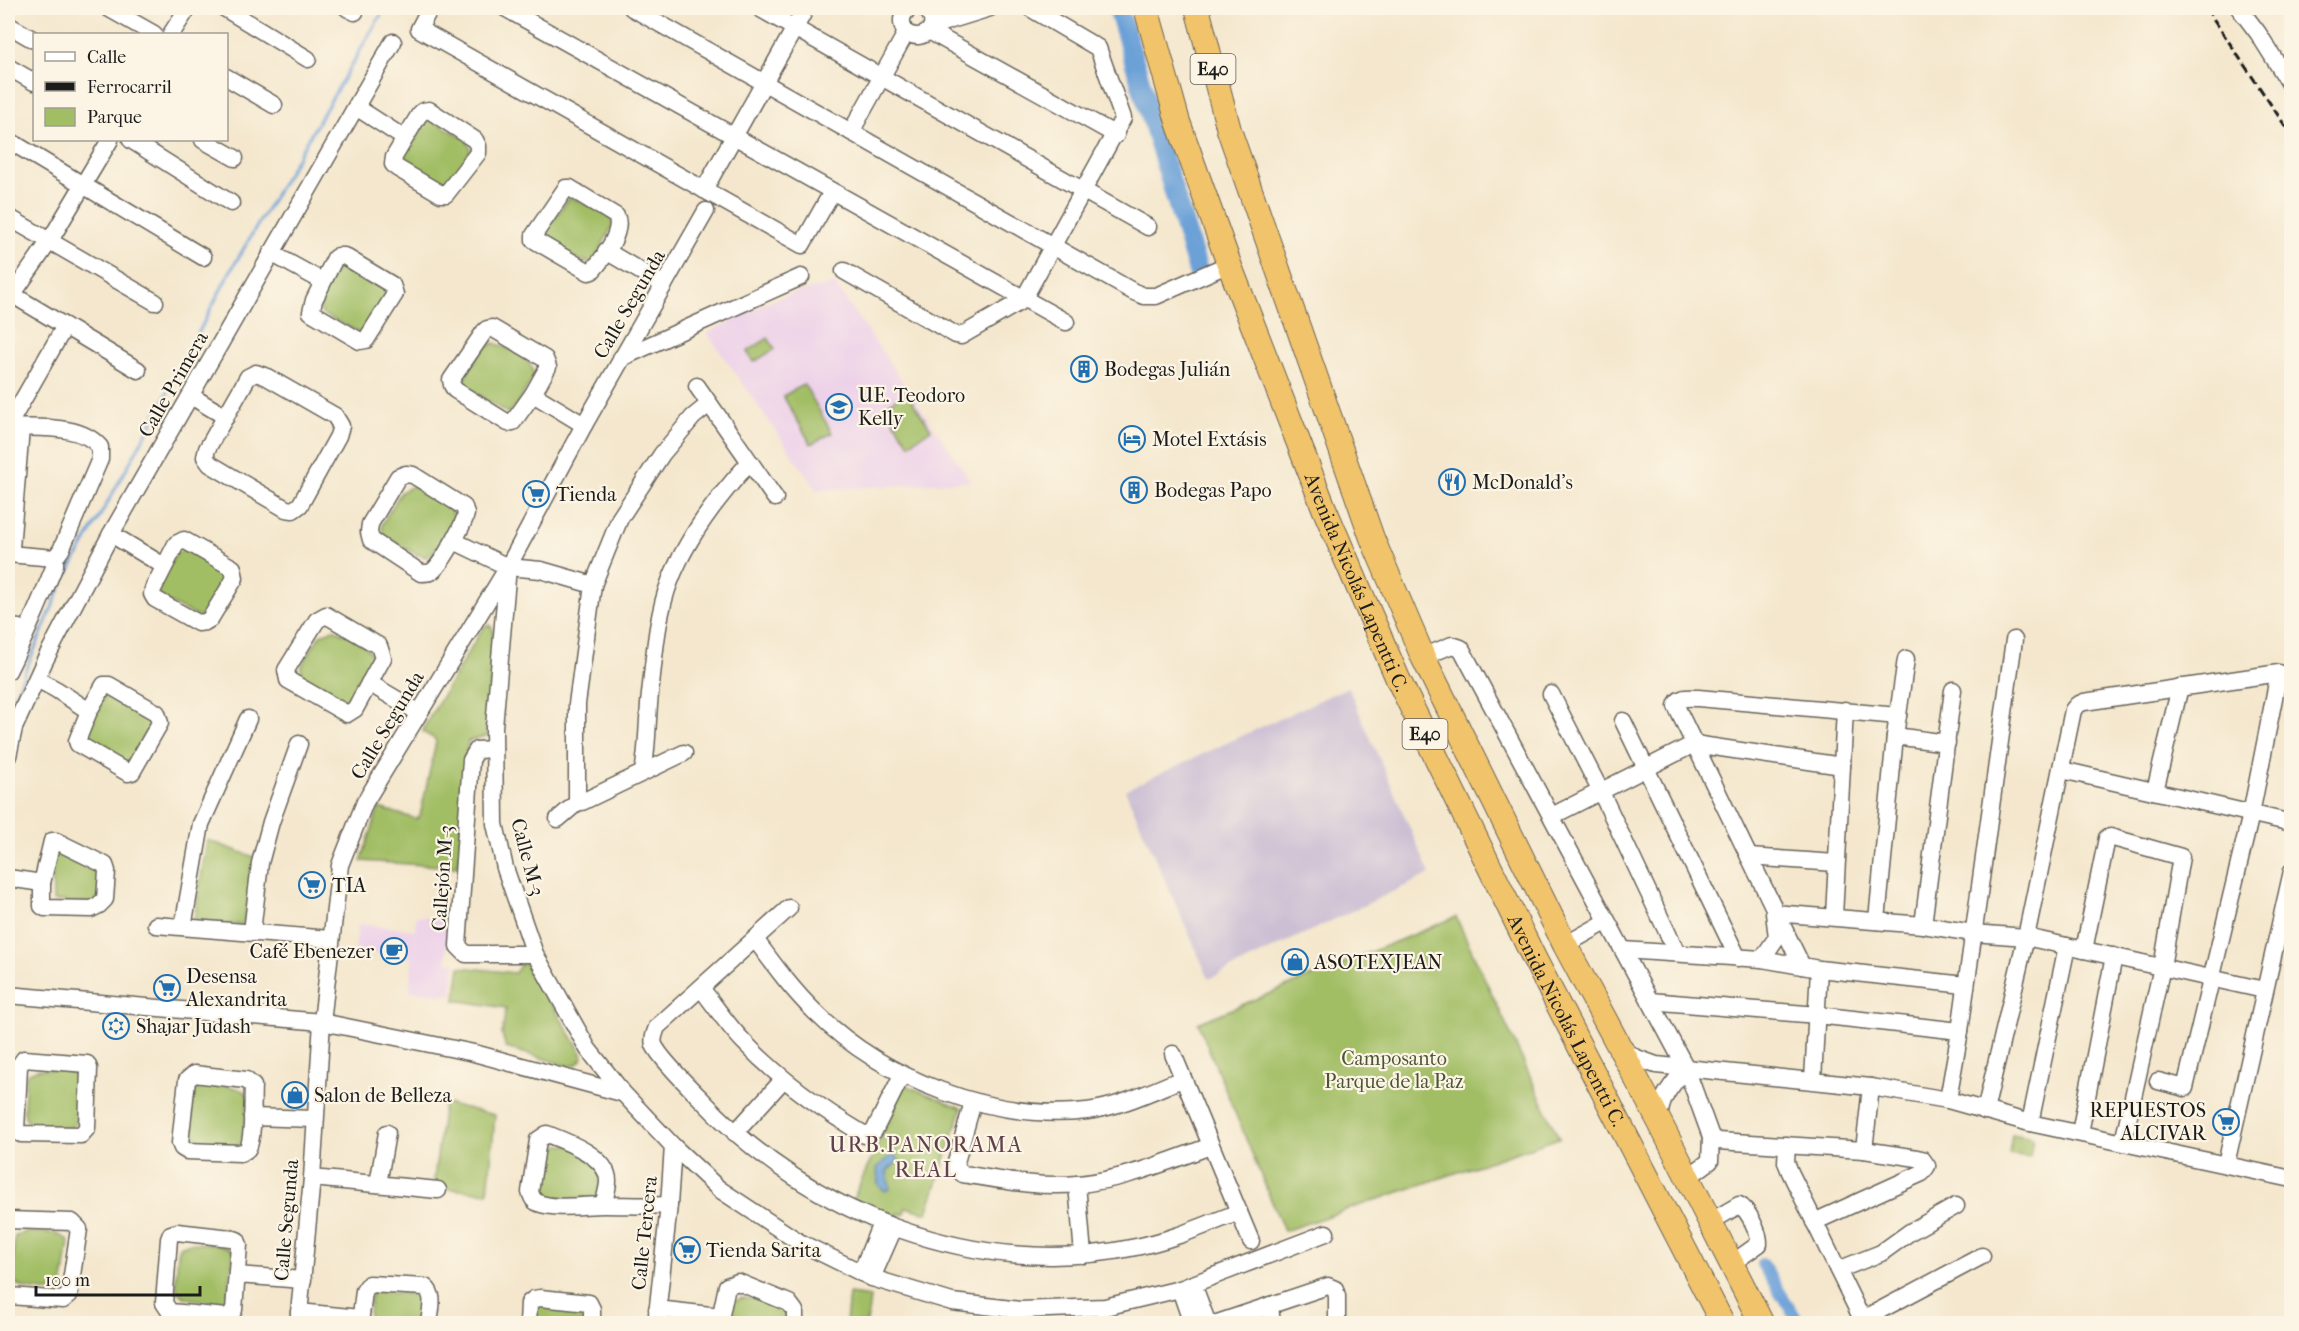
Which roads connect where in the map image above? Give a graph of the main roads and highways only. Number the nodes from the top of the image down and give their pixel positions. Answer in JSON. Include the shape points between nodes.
{"nodes":[{"id":1,"x":1146,"y":8,"type":"edge"},
{"id":2,"x":1198,"y":8,"type":"edge"},
{"id":3,"x":1723,"y":1323,"type":"edge"},
{"id":4,"x":1762,"y":1323,"type":"edge"}],
"edges":[{"from":1,"to":3,"type":"highway","name":"Avenida Nicolás Lapentti C.","number":"E40","via":[[1178,122],[1229,264],[1324,508],[1398,679],[1534,958]]},
{"from":2,"to":4,"type":"highway","name":"Avenida Nicolás Lapentti C.","number":"E40","via":[[1229,130],[1351,482],[1423,657],[1565,945]]}]}
